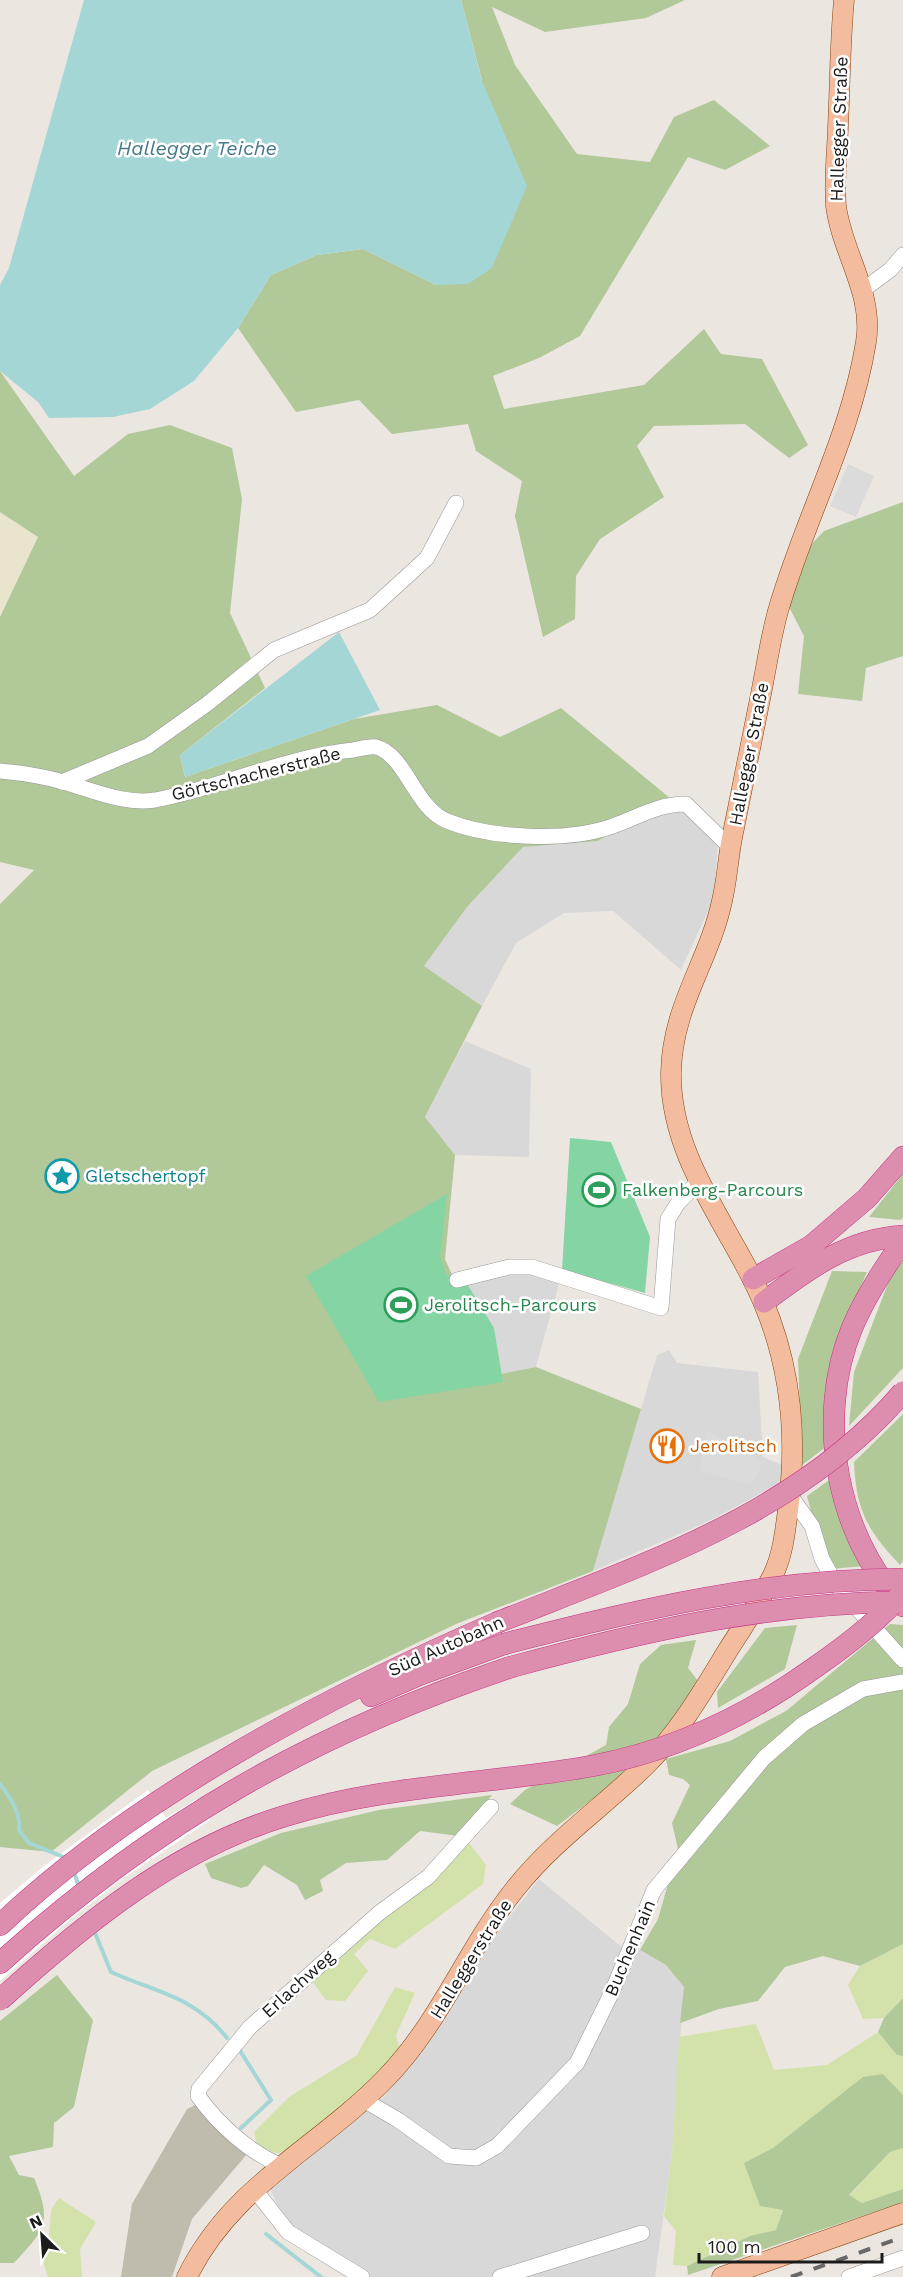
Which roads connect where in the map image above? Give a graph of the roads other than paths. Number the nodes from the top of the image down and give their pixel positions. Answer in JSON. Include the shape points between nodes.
{"nodes":[{"id":1,"x":844,"y":0,"type":"edge"},
{"id":2,"x":903,"y":255,"type":"edge"},
{"id":3,"x":863,"y":290,"type":"junction"},
{"id":4,"x":456,"y":503,"type":"dead end"},
{"id":5,"x":0,"y":771,"type":"edge"},
{"id":6,"x":62,"y":782,"type":"junction"},
{"id":7,"x":730,"y":847,"type":"junction"},
{"id":8,"x":903,"y":1157,"type":"edge"},
{"id":9,"x":699,"y":1181,"type":"junction"},
{"id":10,"x":903,"y":1236,"type":"edge"},
{"id":11,"x":903,"y":1241,"type":"edge"},
{"id":12,"x":457,"y":1280,"type":"dead end"},
{"id":13,"x":753,"y":1280,"type":"junction"},
{"id":14,"x":764,"y":1302,"type":"junction"},
{"id":15,"x":903,"y":1392,"type":"edge"},
{"id":16,"x":790,"y":1494,"type":"junction"},
{"id":17,"x":903,"y":1579,"type":"edge"},
{"id":18,"x":903,"y":1592,"type":"edge"},
{"id":19,"x":903,"y":1604,"type":"edge"},
{"id":20,"x":903,"y":1660,"type":"edge"},
{"id":21,"x":903,"y":1682,"type":"edge"},
{"id":22,"x":324,"y":1706,"type":"junction"},
{"id":23,"x":491,"y":1807,"type":"dead end"},
{"id":24,"x":0,"y":1925,"type":"edge"},
{"id":25,"x":0,"y":1963,"type":"edge"},
{"id":26,"x":0,"y":2000,"type":"edge"},
{"id":27,"x":364,"y":2100,"type":"junction"},
{"id":28,"x":282,"y":2166,"type":"junction"},
{"id":29,"x":254,"y":2189,"type":"junction"},
{"id":30,"x":903,"y":2213,"type":"edge"},
{"id":31,"x":642,"y":2233,"type":"dead end"},
{"id":32,"x":903,"y":2258,"type":"edge"},
{"id":33,"x":187,"y":2277,"type":"edge"},
{"id":34,"x":362,"y":2277,"type":"edge"},
{"id":35,"x":500,"y":2277,"type":"edge"},
{"id":36,"x":722,"y":2277,"type":"edge"},
{"id":37,"x":849,"y":2277,"type":"edge"}],
"edges":[{"from":1,"to":3,"type":"main road","name":"Hallegger Straße","via":[[836,195],[841,230]]},
{"from":2,"to":3,"type":"street"},
{"from":3,"to":7,"type":"main road","name":"Hallegger Straße","via":[[867,334],[851,408],[778,613]]},
{"from":4,"to":6,"type":"street","via":[[427,558],[370,610],[274,650],[148,746]]},
{"from":5,"to":6,"type":"street"},
{"from":6,"to":7,"type":"street","name":"Görtschacherstraße","via":[[104,796],[155,800],[333,752],[376,747],[401,769],[423,803],[449,822],[479,830],[536,836],[580,834],[611,827],[671,804],[686,804]]},
{"from":7,"to":9,"type":"main road","name":"Hallegger Straße","via":[[717,922],[681,1013],[673,1051],[675,1122]]},
{"from":8,"to":13,"type":"highway","via":[[867,1198],[811,1246]]},
{"from":9,"to":12,"type":"street","via":[[668,1219],[661,1308],[532,1267],[509,1267]]},
{"from":9,"to":13,"type":"main road","name":"Hallegger Straße"},
{"from":10,"to":14,"type":"highway","via":[[865,1241],[840,1250]]},
{"from":11,"to":19,"type":"highway","via":[[852,1329],[836,1395],[834,1436],[850,1518],[877,1572]]},
{"from":13,"to":14,"type":"main road","name":"Hallegger Straße"},
{"from":14,"to":16,"type":"main road","name":"Hallegger Straße","via":[[779,1344],[790,1399],[794,1453]]},
{"from":15,"to":22,"type":"highway","name":"Süd Autobahn","bridge":true,"via":[[850,1446],[809,1479],[724,1528],[439,1648]]},
{"from":16,"to":20,"type":"street","via":[[812,1526],[822,1559],[837,1586]]},
{"from":16,"to":27,"type":"main road","name":"Halleggerstraße","via":[[776,1570],[681,1726],[646,1764],[526,1875],[492,1920],[415,2045]]},
{"from":17,"to":22,"type":"highway","bridge":true,"via":[[761,1588],[624,1613],[504,1644],[368,1697]]},
{"from":18,"to":26,"type":"highway","bridge":true,"via":[[838,1652],[794,1683],[713,1728],[674,1744],[594,1765],[323,1805],[227,1838],[160,1873],[120,1901]]},
{"from":19,"to":25,"type":"highway","bridge":true,"via":[[756,1611],[627,1635],[511,1667],[410,1702],[297,1755],[203,1808],[113,1869]]},
{"from":21,"to":27,"type":"street","name":"Buchenhain","via":[[863,1689],[803,1724],[756,1766],[654,1890],[608,2001],[577,2063],[497,2146],[476,2158],[448,2156]]},
{"from":22,"to":24,"type":"highway","name":"Süd Autobahn","via":[[157,1804],[67,1868]]},
{"from":23,"to":28,"type":"street","name":"Erlachweg","via":[[428,1877],[379,1913],[250,2026],[199,2089],[202,2102],[230,2131],[265,2159]]},
{"from":27,"to":28,"type":"main road","name":"Halleggerstraße"},
{"from":28,"to":29,"type":"main road","name":"Halleggerstraße"},
{"from":29,"to":33,"type":"main road","name":"Halleggerstraße","via":[[212,2232]]},
{"from":29,"to":34,"type":"street","via":[[288,2232]]},
{"from":30,"to":36,"type":"main road"},
{"from":31,"to":35,"type":"street"},
{"from":32,"to":37,"type":"street"}]}
